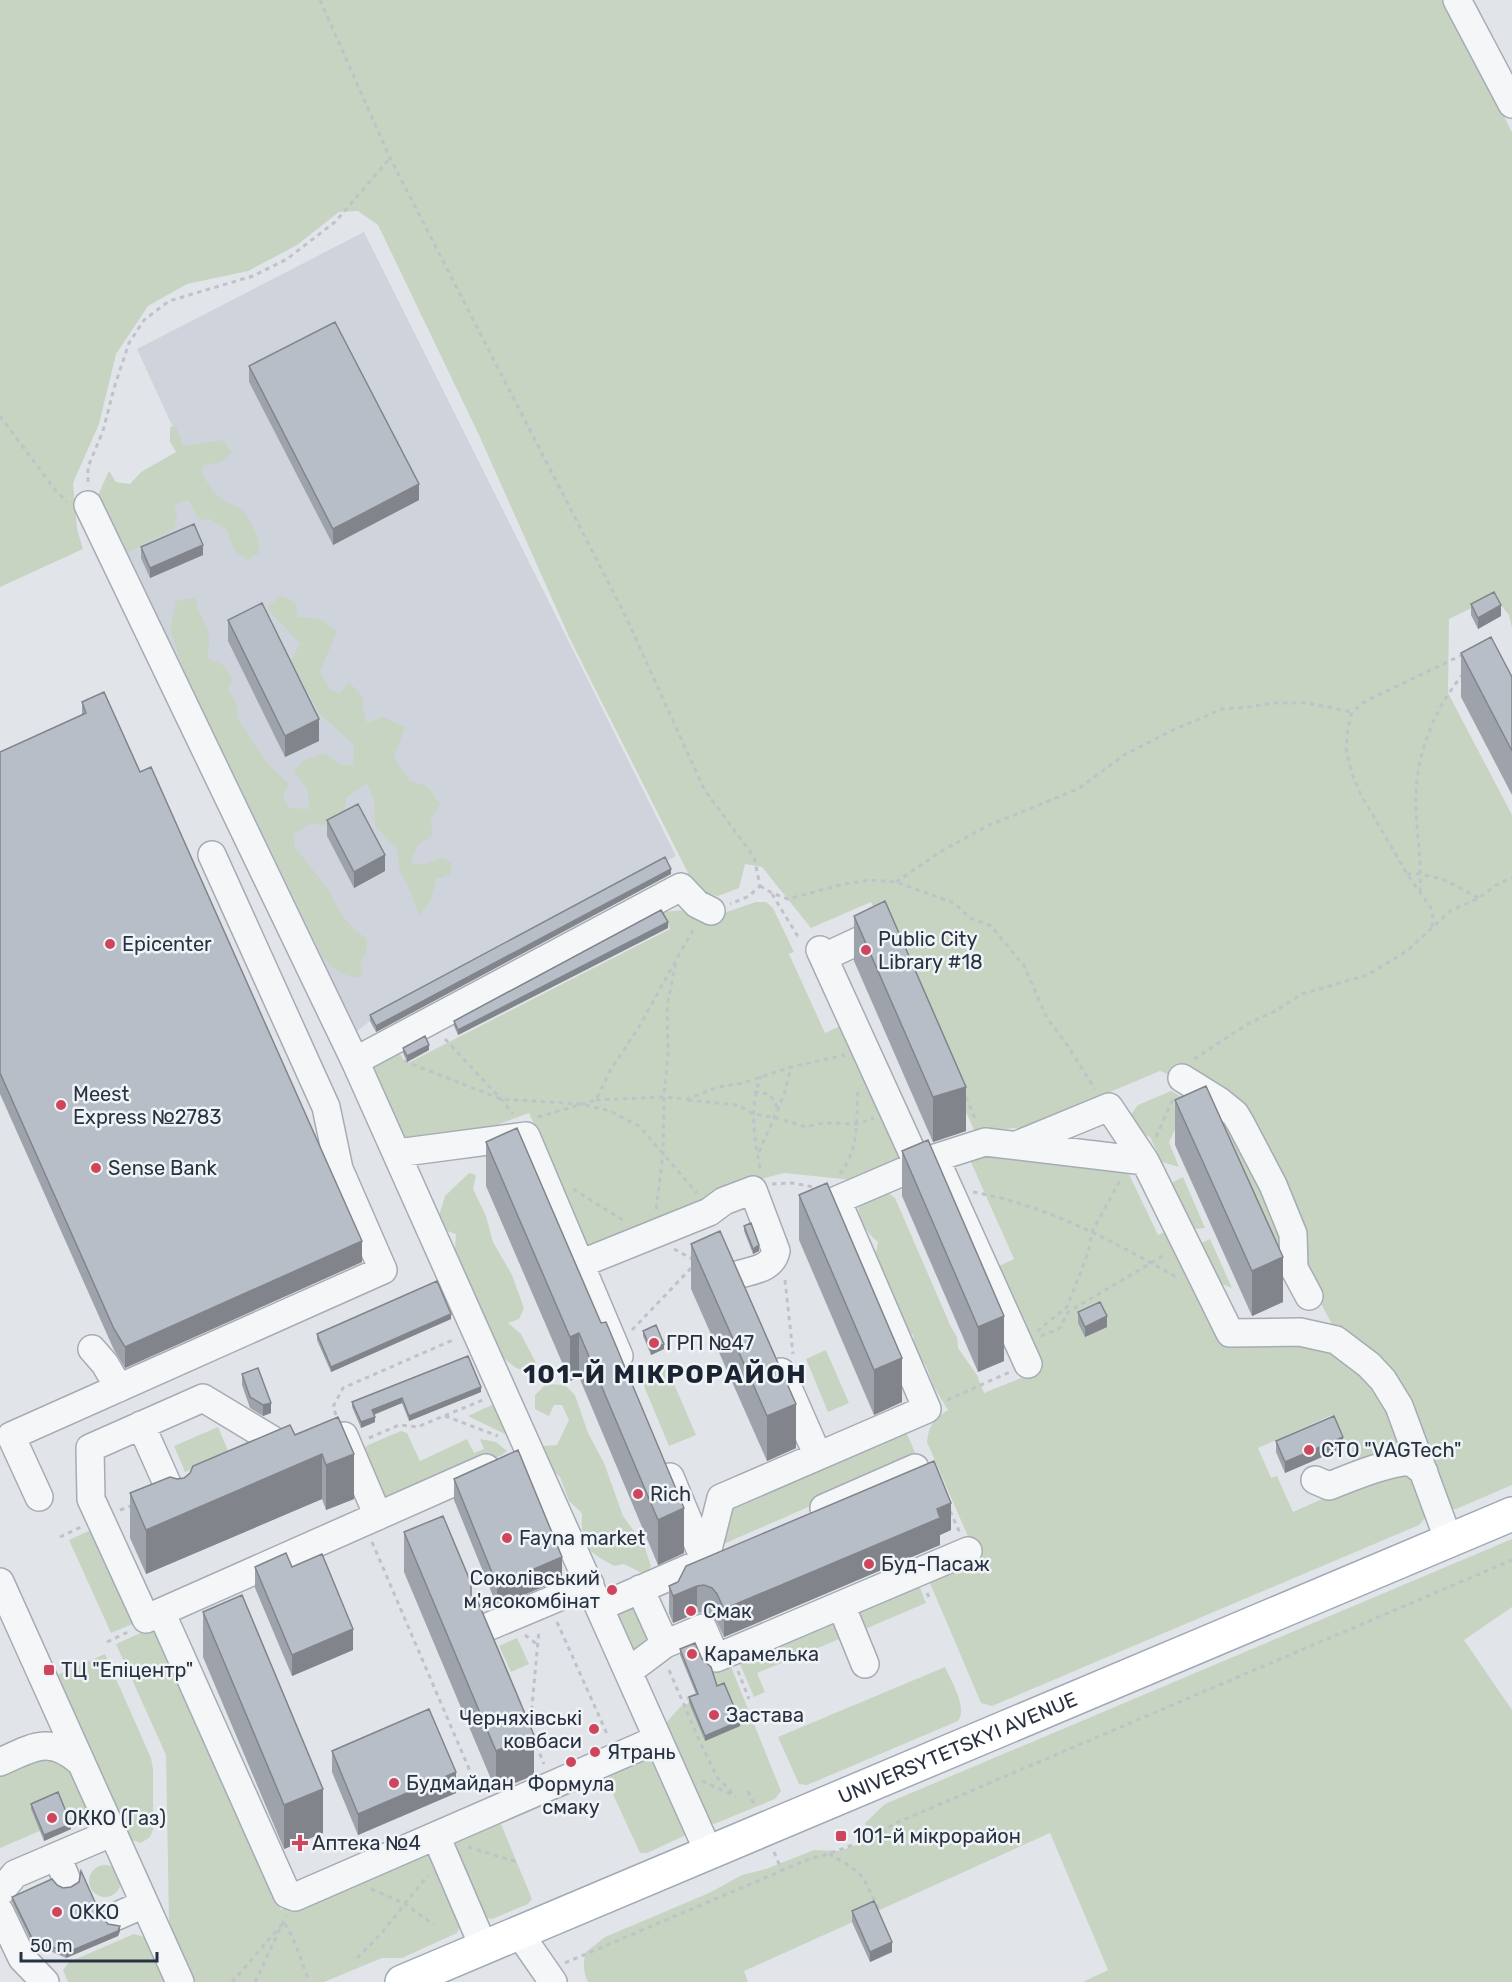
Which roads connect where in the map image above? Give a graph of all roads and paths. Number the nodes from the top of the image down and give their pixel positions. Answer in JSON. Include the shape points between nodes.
{"nodes":[{"id":1,"x":320,"y":0,"type":"edge"},
{"id":2,"x":1457,"y":0,"type":"edge"},
{"id":3,"x":1512,"y":104,"type":"edge"},
{"id":4,"x":390,"y":158,"type":"junction"},
{"id":5,"x":0,"y":416,"type":"edge"},
{"id":6,"x":79,"y":506,"type":"junction"},
{"id":7,"x":1468,"y":653,"type":"edge"},
{"id":8,"x":1464,"y":674,"type":"edge"},
{"id":9,"x":1352,"y":712,"type":"junction"},
{"id":10,"x":212,"y":855,"type":"dead end"},
{"id":11,"x":1407,"y":874,"type":"junction"},
{"id":12,"x":1421,"y":874,"type":"junction"},
{"id":13,"x":1512,"y":878,"type":"edge"},
{"id":14,"x":896,"y":882,"type":"junction"},
{"id":15,"x":760,"y":885,"type":"junction"},
{"id":16,"x":1420,"y":892,"type":"junction"},
{"id":17,"x":772,"y":893,"type":"junction"},
{"id":18,"x":1479,"y":898,"type":"junction"},
{"id":19,"x":711,"y":911,"type":"junction"},
{"id":20,"x":1432,"y":929,"type":"junction"},
{"id":21,"x":878,"y":932,"type":"edge"},
{"id":22,"x":822,"y":953,"type":"junction"},
{"id":23,"x":677,"y":957,"type":"junction"},
{"id":24,"x":429,"y":1021,"type":"junction"},
{"id":25,"x":866,"y":1050,"type":"junction"},
{"id":26,"x":366,"y":1055,"type":"junction"},
{"id":27,"x":791,"y":1067,"type":"junction"},
{"id":28,"x":1182,"y":1077,"type":"junction"},
{"id":29,"x":962,"y":1088,"type":"edge"},
{"id":30,"x":754,"y":1092,"type":"dead end"},
{"id":31,"x":664,"y":1097,"type":"junction"},
{"id":32,"x":501,"y":1099,"type":"junction"},
{"id":33,"x":596,"y":1100,"type":"junction"},
{"id":34,"x":687,"y":1100,"type":"junction"},
{"id":35,"x":581,"y":1104,"type":"junction"},
{"id":36,"x":777,"y":1107,"type":"junction"},
{"id":37,"x":1109,"y":1107,"type":"junction"},
{"id":38,"x":773,"y":1117,"type":"junction"},
{"id":39,"x":896,"y":1118,"type":"junction"},
{"id":40,"x":1083,"y":1118,"type":"junction"},
{"id":41,"x":858,"y":1124,"type":"junction"},
{"id":42,"x":522,"y":1130,"type":"junction"},
{"id":43,"x":985,"y":1142,"type":"junction"},
{"id":44,"x":1018,"y":1144,"type":"junction"},
{"id":45,"x":397,"y":1153,"type":"junction"},
{"id":46,"x":663,"y":1155,"type":"junction"},
{"id":47,"x":758,"y":1155,"type":"dead end"},
{"id":48,"x":1099,"y":1155,"type":"junction"},
{"id":49,"x":926,"y":1161,"type":"junction"},
{"id":50,"x":1145,"y":1161,"type":"junction"},
{"id":51,"x":948,"y":1187,"type":"junction"},
{"id":52,"x":753,"y":1190,"type":"junction"},
{"id":53,"x":833,"y":1195,"type":"junction"},
{"id":54,"x":719,"y":1223,"type":"junction"},
{"id":55,"x":1092,"y":1232,"type":"junction"},
{"id":56,"x":652,"y":1235,"type":"junction"},
{"id":57,"x":1186,"y":1243,"type":"junction"},
{"id":58,"x":697,"y":1262,"type":"edge"},
{"id":59,"x":1150,"y":1262,"type":"junction"},
{"id":60,"x":580,"y":1264,"type":"junction"},
{"id":61,"x":737,"y":1275,"type":"junction"},
{"id":62,"x":1177,"y":1278,"type":"dead end"},
{"id":63,"x":1309,"y":1296,"type":"dead end"},
{"id":64,"x":749,"y":1302,"type":"edge"},
{"id":65,"x":476,"y":1329,"type":"junction"},
{"id":66,"x":768,"y":1345,"type":"edge"},
{"id":67,"x":615,"y":1348,"type":"junction"},
{"id":68,"x":92,"y":1349,"type":"dead end"},
{"id":69,"x":1024,"y":1355,"type":"junction"},
{"id":70,"x":629,"y":1381,"type":"edge"},
{"id":71,"x":119,"y":1388,"type":"junction"},
{"id":72,"x":504,"y":1391,"type":"junction"},
{"id":73,"x":927,"y":1409,"type":"junction"},
{"id":74,"x":444,"y":1416,"type":"junction"},
{"id":75,"x":141,"y":1425,"type":"junction"},
{"id":76,"x":347,"y":1441,"type":"junction"},
{"id":77,"x":530,"y":1449,"type":"junction"},
{"id":78,"x":294,"y":1450,"type":"junction"},
{"id":79,"x":661,"y":1455,"type":"edge"},
{"id":80,"x":244,"y":1456,"type":"edge"},
{"id":81,"x":818,"y":1456,"type":"junction"},
{"id":82,"x":915,"y":1468,"type":"edge"},
{"id":83,"x":1424,"y":1472,"type":"junction"},
{"id":84,"x":1314,"y":1480,"type":"dead end"},
{"id":85,"x":39,"y":1497,"type":"dead end"},
{"id":86,"x":178,"y":1508,"type":"edge"},
{"id":87,"x":950,"y":1510,"type":"edge"},
{"id":88,"x":1512,"y":1514,"type":"edge"},
{"id":89,"x":371,"y":1519,"type":"junction"},
{"id":90,"x":800,"y":1519,"type":"edge"},
{"id":91,"x":1449,"y":1541,"type":"junction"},
{"id":92,"x":737,"y":1547,"type":"edge"},
{"id":93,"x":968,"y":1551,"type":"joint"},
{"id":94,"x":705,"y":1560,"type":"junction"},
{"id":95,"x":1512,"y":1560,"type":"edge"},
{"id":96,"x":0,"y":1582,"type":"edge"},
{"id":97,"x":640,"y":1589,"type":"junction"},
{"id":98,"x":595,"y":1595,"type":"junction"},
{"id":99,"x":545,"y":1603,"type":"junction"},
{"id":100,"x":841,"y":1605,"type":"junction"},
{"id":101,"x":161,"y":1612,"type":"junction"},
{"id":102,"x":485,"y":1628,"type":"edge"},
{"id":103,"x":662,"y":1646,"type":"junction"},
{"id":104,"x":730,"y":1653,"type":"junction"},
{"id":105,"x":865,"y":1664,"type":"dead end"},
{"id":106,"x":629,"y":1671,"type":"junction"},
{"id":107,"x":749,"y":1699,"type":"dead end"},
{"id":108,"x":526,"y":1721,"type":"edge"},
{"id":109,"x":530,"y":1731,"type":"junction"},
{"id":110,"x":658,"y":1739,"type":"junction"},
{"id":111,"x":617,"y":1757,"type":"junction"},
{"id":112,"x":79,"y":1761,"type":"junction"},
{"id":113,"x":0,"y":1762,"type":"edge"},
{"id":114,"x":553,"y":1785,"type":"junction"},
{"id":115,"x":748,"y":1791,"type":"dead end"},
{"id":116,"x":736,"y":1797,"type":"dead end"},
{"id":117,"x":755,"y":1807,"type":"dead end"},
{"id":118,"x":488,"y":1813,"type":"junction"},
{"id":119,"x":111,"y":1833,"type":"junction"},
{"id":120,"x":439,"y":1843,"type":"junction"},
{"id":121,"x":774,"y":1852,"type":"dead end"},
{"id":122,"x":709,"y":1853,"type":"junction"},
{"id":123,"x":829,"y":1854,"type":"junction"},
{"id":124,"x":518,"y":1862,"type":"dead end"},
{"id":125,"x":782,"y":1871,"type":"junction"},
{"id":126,"x":341,"y":1877,"type":"junction"},
{"id":127,"x":12,"y":1888,"type":"edge"},
{"id":128,"x":295,"y":1897,"type":"junction"},
{"id":129,"x":404,"y":1903,"type":"junction"},
{"id":130,"x":144,"y":1904,"type":"junction"},
{"id":131,"x":879,"y":1910,"type":"edge"},
{"id":132,"x":0,"y":1912,"type":"edge"},
{"id":133,"x":117,"y":1916,"type":"dead end"},
{"id":134,"x":284,"y":1922,"type":"junction"},
{"id":135,"x":434,"y":1926,"type":"dead end"},
{"id":136,"x":519,"y":1933,"type":"junction"},
{"id":137,"x":484,"y":1948,"type":"junction"},
{"id":138,"x":357,"y":1958,"type":"dead end"},
{"id":139,"x":549,"y":1977,"type":"edge"},
{"id":140,"x":308,"y":1979,"type":"dead end"},
{"id":141,"x":45,"y":1982,"type":"edge"},
{"id":142,"x":180,"y":1982,"type":"edge"},
{"id":143,"x":232,"y":1982,"type":"edge"},
{"id":144,"x":255,"y":1982,"type":"edge"},
{"id":145,"x":402,"y":1982,"type":"edge"}],
"edges":[{"from":1,"to":4,"type":"path"},
{"from":2,"to":3,"type":"street"},
{"from":4,"to":6,"type":"path","via":[[335,222],[287,259],[253,276],[169,301],[144,321],[129,342]]},
{"from":4,"to":15,"type":"path","via":[[624,613],[704,789],[754,857]]},
{"from":5,"to":6,"type":"path","via":[[55,490]]},
{"from":6,"to":26,"type":"street"},
{"from":7,"to":9,"type":"path","via":[[1366,701]]},
{"from":8,"to":12,"type":"path","via":[[1441,707],[1420,754],[1416,808]]},
{"from":9,"to":11,"type":"path","via":[[1346,749],[1352,774]]},
{"from":9,"to":14,"type":"path","via":[[1272,703],[1222,709],[1124,755],[1078,789],[987,826]]},
{"from":10,"to":71,"type":"street","via":[[326,1107],[339,1169],[384,1270]]},
{"from":11,"to":12,"type":"path"},
{"from":11,"to":16,"type":"path"},
{"from":12,"to":16,"type":"path"},
{"from":12,"to":18,"type":"path","via":[[1445,880]]},
{"from":13,"to":18,"type":"path"},
{"from":14,"to":17,"type":"path","via":[[869,880],[788,899]]},
{"from":14,"to":37,"type":"path","via":[[954,903],[970,918],[991,926],[1024,966],[1047,1018]]},
{"from":15,"to":17,"type":"path"},
{"from":15,"to":19,"type":"path","via":[[749,896]]},
{"from":16,"to":20,"type":"path","via":[[1432,910]]},
{"from":17,"to":22,"type":"path","via":[[797,936]]},
{"from":18,"to":20,"type":"path","via":[[1450,911]]},
{"from":19,"to":23,"type":"path","via":[[698,922]]},
{"from":19,"to":24,"type":"street","via":[[697,904],[681,887]]},
{"from":20,"to":28,"type":"path","via":[[1407,951],[1367,975],[1302,994],[1248,1024],[1194,1058]]},
{"from":21,"to":22,"type":"street"},
{"from":22,"to":25,"type":"street"},
{"from":23,"to":31,"type":"path","via":[[667,1006]]},
{"from":23,"to":33,"type":"path"},
{"from":24,"to":26,"type":"street"},
{"from":24,"to":32,"type":"path"},
{"from":25,"to":27,"type":"path"},
{"from":25,"to":39,"type":"street"},
{"from":25,"to":41,"type":"path","via":[[859,1073]]},
{"from":26,"to":32,"type":"path"},
{"from":26,"to":45,"type":"street"},
{"from":27,"to":34,"type":"path","via":[[718,1087]]},
{"from":27,"to":36,"type":"path"},
{"from":28,"to":50,"type":"path"},
{"from":28,"to":63,"type":"street","via":[[1219,1101],[1241,1124],[1293,1234],[1294,1268]]},
{"from":29,"to":43,"type":"path"},
{"from":30,"to":36,"type":"path","via":[[770,1094]]},
{"from":31,"to":33,"type":"path"},
{"from":31,"to":34,"type":"path"},
{"from":31,"to":46,"type":"path"},
{"from":32,"to":35,"type":"path"},
{"from":32,"to":42,"type":"path"},
{"from":33,"to":35,"type":"path"},
{"from":34,"to":38,"type":"path","via":[[738,1105]]},
{"from":35,"to":42,"type":"path"},
{"from":35,"to":46,"type":"path","via":[[610,1111],[639,1126]]},
{"from":36,"to":38,"type":"path"},
{"from":37,"to":40,"type":"street"},
{"from":37,"to":50,"type":"street"},
{"from":38,"to":41,"type":"path","via":[[806,1127],[823,1123]]},
{"from":38,"to":47,"type":"path"},
{"from":39,"to":41,"type":"path","via":[[875,1117]]},
{"from":39,"to":49,"type":"street"},
{"from":40,"to":44,"type":"street"},
{"from":40,"to":48,"type":"street"},
{"from":41,"to":53,"type":"path","via":[[855,1145]]},
{"from":42,"to":45,"type":"street"},
{"from":42,"to":60,"type":"street"},
{"from":43,"to":44,"type":"street"},
{"from":43,"to":49,"type":"street"},
{"from":44,"to":48,"type":"street"},
{"from":45,"to":65,"type":"street"},
{"from":46,"to":54,"type":"path","via":[[702,1197]]},
{"from":46,"to":56,"type":"path"},
{"from":48,"to":50,"type":"street"},
{"from":49,"to":51,"type":"street"},
{"from":49,"to":53,"type":"street"},
{"from":50,"to":55,"type":"path","via":[[1126,1168]]},
{"from":50,"to":57,"type":"street"},
{"from":51,"to":55,"type":"path","via":[[1007,1198]]},
{"from":51,"to":69,"type":"street"},
{"from":52,"to":53,"type":"path","via":[[776,1182],[792,1182]]},
{"from":52,"to":54,"type":"street"},
{"from":52,"to":61,"type":"street","via":[[776,1251],[768,1265]]},
{"from":53,"to":73,"type":"street"},
{"from":54,"to":56,"type":"street"},
{"from":54,"to":61,"type":"street"},
{"from":55,"to":59,"type":"path"},
{"from":55,"to":69,"type":"path","via":[[1067,1307]]},
{"from":56,"to":60,"type":"street"},
{"from":57,"to":59,"type":"path"},
{"from":57,"to":83,"type":"street","via":[[1230,1333],[1300,1332],[1335,1340],[1369,1365],[1400,1406]]},
{"from":58,"to":67,"type":"path"},
{"from":59,"to":62,"type":"path"},
{"from":59,"to":69,"type":"path","via":[[1068,1312],[1060,1328]]},
{"from":60,"to":67,"type":"street"},
{"from":61,"to":64,"type":"street"},
{"from":65,"to":72,"type":"street"},
{"from":65,"to":76,"type":"path","via":[[344,1388],[333,1407]]},
{"from":66,"to":81,"type":"street"},
{"from":67,"to":70,"type":"street"},
{"from":68,"to":71,"type":"street"},
{"from":69,"to":73,"type":"path"},
{"from":71,"to":85,"type":"street","via":[[12,1436]]},
{"from":72,"to":74,"type":"path"},
{"from":72,"to":77,"type":"street"},
{"from":73,"to":81,"type":"street"},
{"from":74,"to":76,"type":"path","via":[[417,1427],[399,1425]]},
{"from":74,"to":77,"type":"path"},
{"from":75,"to":78,"type":"street","via":[[203,1398]]},
{"from":75,"to":86,"type":"street"},
{"from":75,"to":101,"type":"street","via":[[90,1448],[91,1499],[146,1618]]},
{"from":76,"to":78,"type":"street"},
{"from":76,"to":89,"type":"street"},
{"from":77,"to":89,"type":"street"},
{"from":77,"to":98,"type":"street"},
{"from":78,"to":80,"type":"street"},
{"from":79,"to":94,"type":"street"},
{"from":81,"to":94,"type":"street","via":[[721,1498]]},
{"from":82,"to":90,"type":"street"},
{"from":83,"to":84,"type":"street","via":[[1410,1461],[1329,1486]]},
{"from":83,"to":91,"type":"street"},
{"from":87,"to":93,"type":"path"},
{"from":88,"to":91,"type":"main road","name":"UNIVERSYTETSKYI AVENUE"},
{"from":89,"to":101,"type":"street"},
{"from":89,"to":118,"type":"path"},
{"from":91,"to":122,"type":"main road","name":"UNIVERSYTETSKYI AVENUE"},
{"from":92,"to":94,"type":"street"},
{"from":93,"to":100,"type":"street"},
{"from":94,"to":97,"type":"street"},
{"from":95,"to":123,"type":"path"},
{"from":96,"to":112,"type":"street"},
{"from":97,"to":98,"type":"street"},
{"from":97,"to":103,"type":"street"},
{"from":98,"to":99,"type":"street"},
{"from":98,"to":106,"type":"street"},
{"from":99,"to":102,"type":"street"},
{"from":99,"to":109,"type":"path"},
{"from":99,"to":111,"type":"path"},
{"from":100,"to":104,"type":"street"},
{"from":100,"to":105,"type":"street"},
{"from":101,"to":128,"type":"street","via":[[287,1894]]},
{"from":103,"to":104,"type":"street","via":[[704,1628],[716,1658]]},
{"from":103,"to":106,"type":"street"},
{"from":103,"to":116,"type":"path","via":[[704,1751],[717,1777]]},
{"from":104,"to":107,"type":"path"},
{"from":106,"to":110,"type":"street"},
{"from":108,"to":109,"type":"path"},
{"from":109,"to":114,"type":"path"},
{"from":110,"to":111,"type":"street"},
{"from":110,"to":122,"type":"street"},
{"from":111,"to":114,"type":"street"},
{"from":112,"to":113,"type":"street","via":[[67,1751],[45,1745]]},
{"from":112,"to":119,"type":"street"},
{"from":114,"to":118,"type":"street"},
{"from":115,"to":117,"type":"path"},
{"from":118,"to":120,"type":"street"},
{"from":119,"to":127,"type":"street","via":[[62,1867]]},
{"from":119,"to":130,"type":"street"},
{"from":120,"to":124,"type":"path","via":[[477,1848]]},
{"from":120,"to":126,"type":"street"},
{"from":120,"to":129,"type":"path","via":[[425,1879]]},
{"from":120,"to":137,"type":"street"},
{"from":121,"to":125,"type":"path"},
{"from":122,"to":136,"type":"main road","name":"UNIVERSYTETSKYI AVENUE"},
{"from":123,"to":125,"type":"path"},
{"from":123,"to":131,"type":"path","via":[[863,1877]]},
{"from":125,"to":139,"type":"path"},
{"from":126,"to":128,"type":"street"},
{"from":126,"to":129,"type":"path"},
{"from":128,"to":134,"type":"path"},
{"from":129,"to":135,"type":"path"},
{"from":129,"to":138,"type":"path"},
{"from":130,"to":133,"type":"street"},
{"from":130,"to":142,"type":"street"},
{"from":132,"to":141,"type":"street","via":[[33,1953]]},
{"from":134,"to":140,"type":"path"},
{"from":134,"to":143,"type":"path"},
{"from":134,"to":144,"type":"path"},
{"from":136,"to":137,"type":"main road","name":"UNIVERSYTETSKYI AVENUE"},
{"from":136,"to":139,"type":"street"},
{"from":137,"to":145,"type":"main road","name":"UNIVERSYTETSKYI AVENUE"}]}
